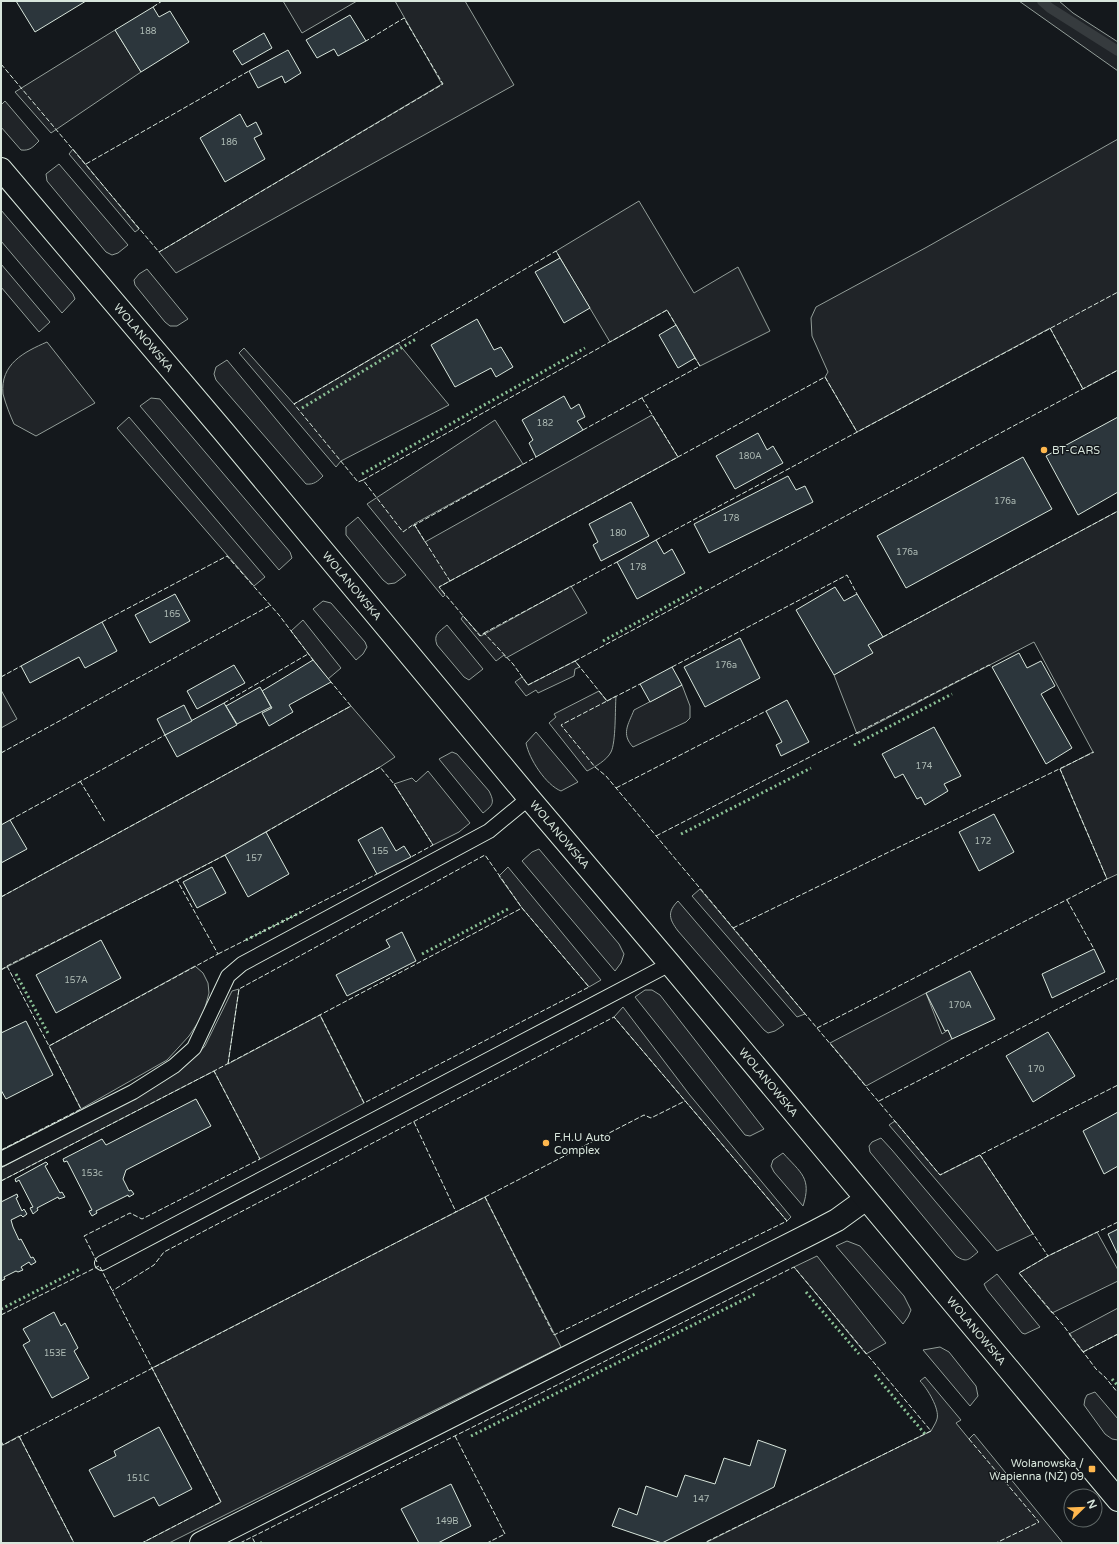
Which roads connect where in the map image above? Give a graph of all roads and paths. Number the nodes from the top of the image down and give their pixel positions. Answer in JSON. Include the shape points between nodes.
{"nodes":[{"id":1,"x":1,"y":169,"type":"edge"},
{"id":2,"x":529,"y":798,"type":"junction"},
{"id":3,"x":670,"y":964,"type":"junction"},
{"id":4,"x":1,"y":1159,"type":"edge"},
{"id":5,"x":866,"y":1199,"type":"junction"},
{"id":6,"x":102,"y":1263,"type":"dead end"},
{"id":7,"x":1118,"y":1500,"type":"edge"},
{"id":8,"x":201,"y":1543,"type":"edge"}],
"edges":[{"from":1,"to":2,"type":"main road","name":"WOLANOWSKA"},
{"from":2,"to":3,"type":"main road","name":"WOLANOWSKA"},
{"from":2,"to":4,"type":"lane","via":[[489,831],[242,964],[228,976],[194,1048],[174,1066],[134,1092]]},
{"from":3,"to":5,"type":"main road","name":"WOLANOWSKA"},
{"from":3,"to":6,"type":"lane"},
{"from":5,"to":7,"type":"main road","name":"WOLANOWSKA"},
{"from":5,"to":8,"type":"main road","via":[[837,1220],[816,1231]]}]}
